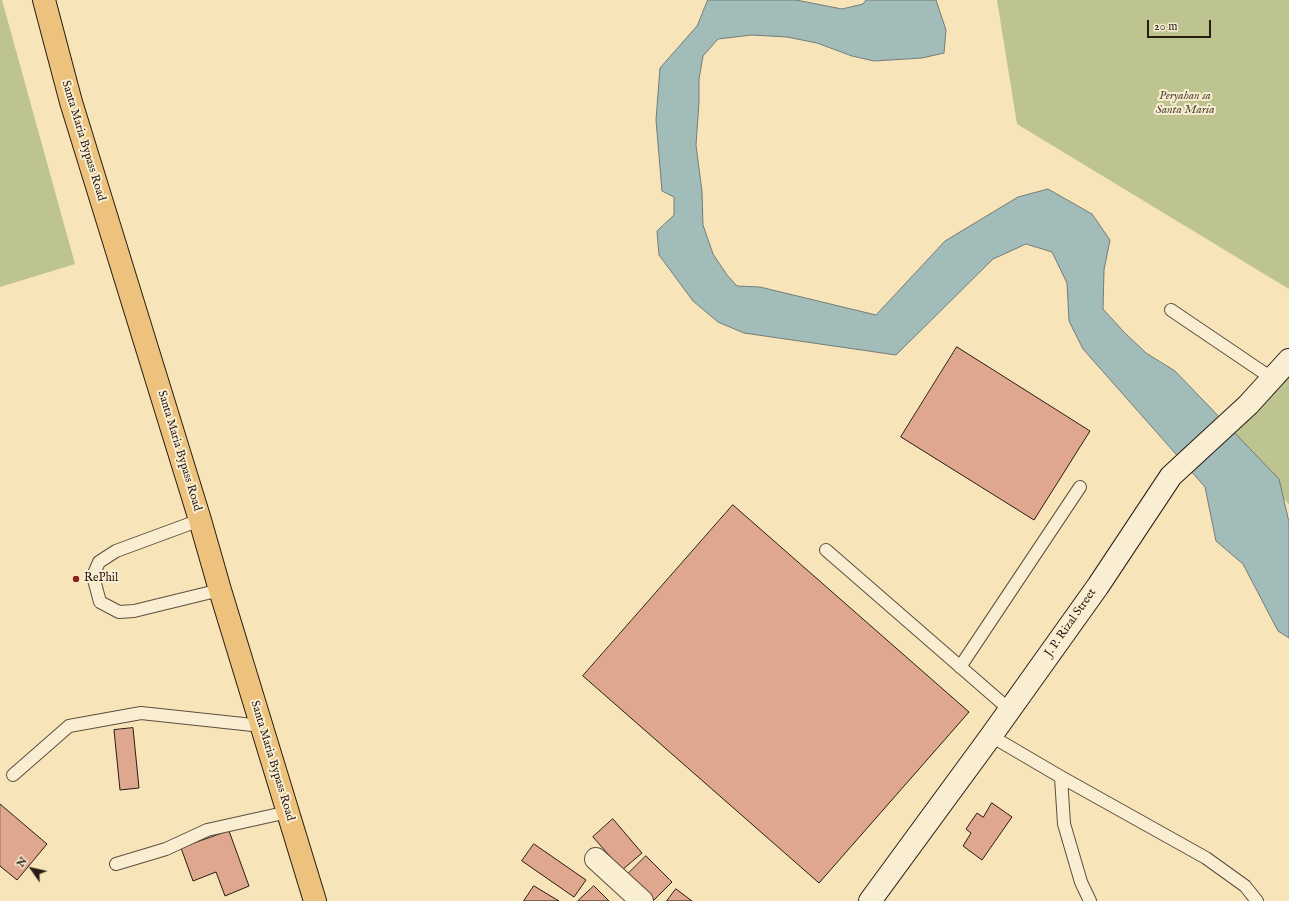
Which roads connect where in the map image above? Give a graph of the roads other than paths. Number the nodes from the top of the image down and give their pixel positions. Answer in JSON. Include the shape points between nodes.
{"nodes":[{"id":1,"x":44,"y":0,"type":"edge"},
{"id":2,"x":1171,"y":310,"type":"dead end"},
{"id":3,"x":1289,"y":360,"type":"edge"},
{"id":4,"x":1272,"y":379,"type":"junction"},
{"id":5,"x":1080,"y":487,"type":"dead end"},
{"id":6,"x":200,"y":520,"type":"junction"},
{"id":7,"x":826,"y":550,"type":"dead end"},
{"id":8,"x":220,"y":590,"type":"junction"},
{"id":9,"x":960,"y":667,"type":"junction"},
{"id":10,"x":1010,"y":710,"type":"junction"},
{"id":11,"x":262,"y":726,"type":"junction"},
{"id":12,"x":991,"y":736,"type":"junction"},
{"id":13,"x":13,"y":775,"type":"dead end"},
{"id":14,"x":1061,"y":777,"type":"junction"},
{"id":15,"x":288,"y":812,"type":"junction"},
{"id":16,"x":596,"y":859,"type":"dead end"},
{"id":17,"x":116,"y":864,"type":"dead end"},
{"id":18,"x":315,"y":901,"type":"edge"},
{"id":19,"x":642,"y":901,"type":"edge"},
{"id":20,"x":870,"y":901,"type":"edge"},
{"id":21,"x":1090,"y":901,"type":"edge"},
{"id":22,"x":1257,"y":901,"type":"edge"}],
"edges":[{"from":1,"to":6,"type":"main road","name":"Santa Maria Bypass Road","via":[[71,102]]},
{"from":2,"to":4,"type":"lane"},
{"from":3,"to":4,"type":"main road","name":"J. P. Rizal Street"},
{"from":4,"to":10,"type":"main road","name":"J. P. Rizal Street","via":[[1172,476]]},
{"from":5,"to":9,"type":"lane"},
{"from":6,"to":8,"type":"main road","name":"Santa Maria Bypass Road"},
{"from":6,"to":8,"type":"lane","via":[[116,550],[99,562],[93,576],[100,602],[119,612],[134,611]]},
{"from":7,"to":9,"type":"lane"},
{"from":8,"to":11,"type":"main road","name":"Santa Maria Bypass Road"},
{"from":9,"to":10,"type":"lane"},
{"from":10,"to":12,"type":"main road","name":"J. P. Rizal Street"},
{"from":11,"to":13,"type":"lane","via":[[141,713],[69,726]]},
{"from":11,"to":15,"type":"main road","name":"Santa Maria Bypass Road"},
{"from":12,"to":14,"type":"lane"},
{"from":12,"to":20,"type":"main road","name":"J. P. Rizal Street"},
{"from":14,"to":21,"type":"lane","via":[[1064,824],[1081,882]]},
{"from":14,"to":22,"type":"lane","via":[[1206,858],[1245,886]]},
{"from":15,"to":17,"type":"lane","via":[[206,830],[166,849]]},
{"from":15,"to":18,"type":"main road","name":"Santa Maria Bypass Road"},
{"from":16,"to":19,"type":"main road"}]}
